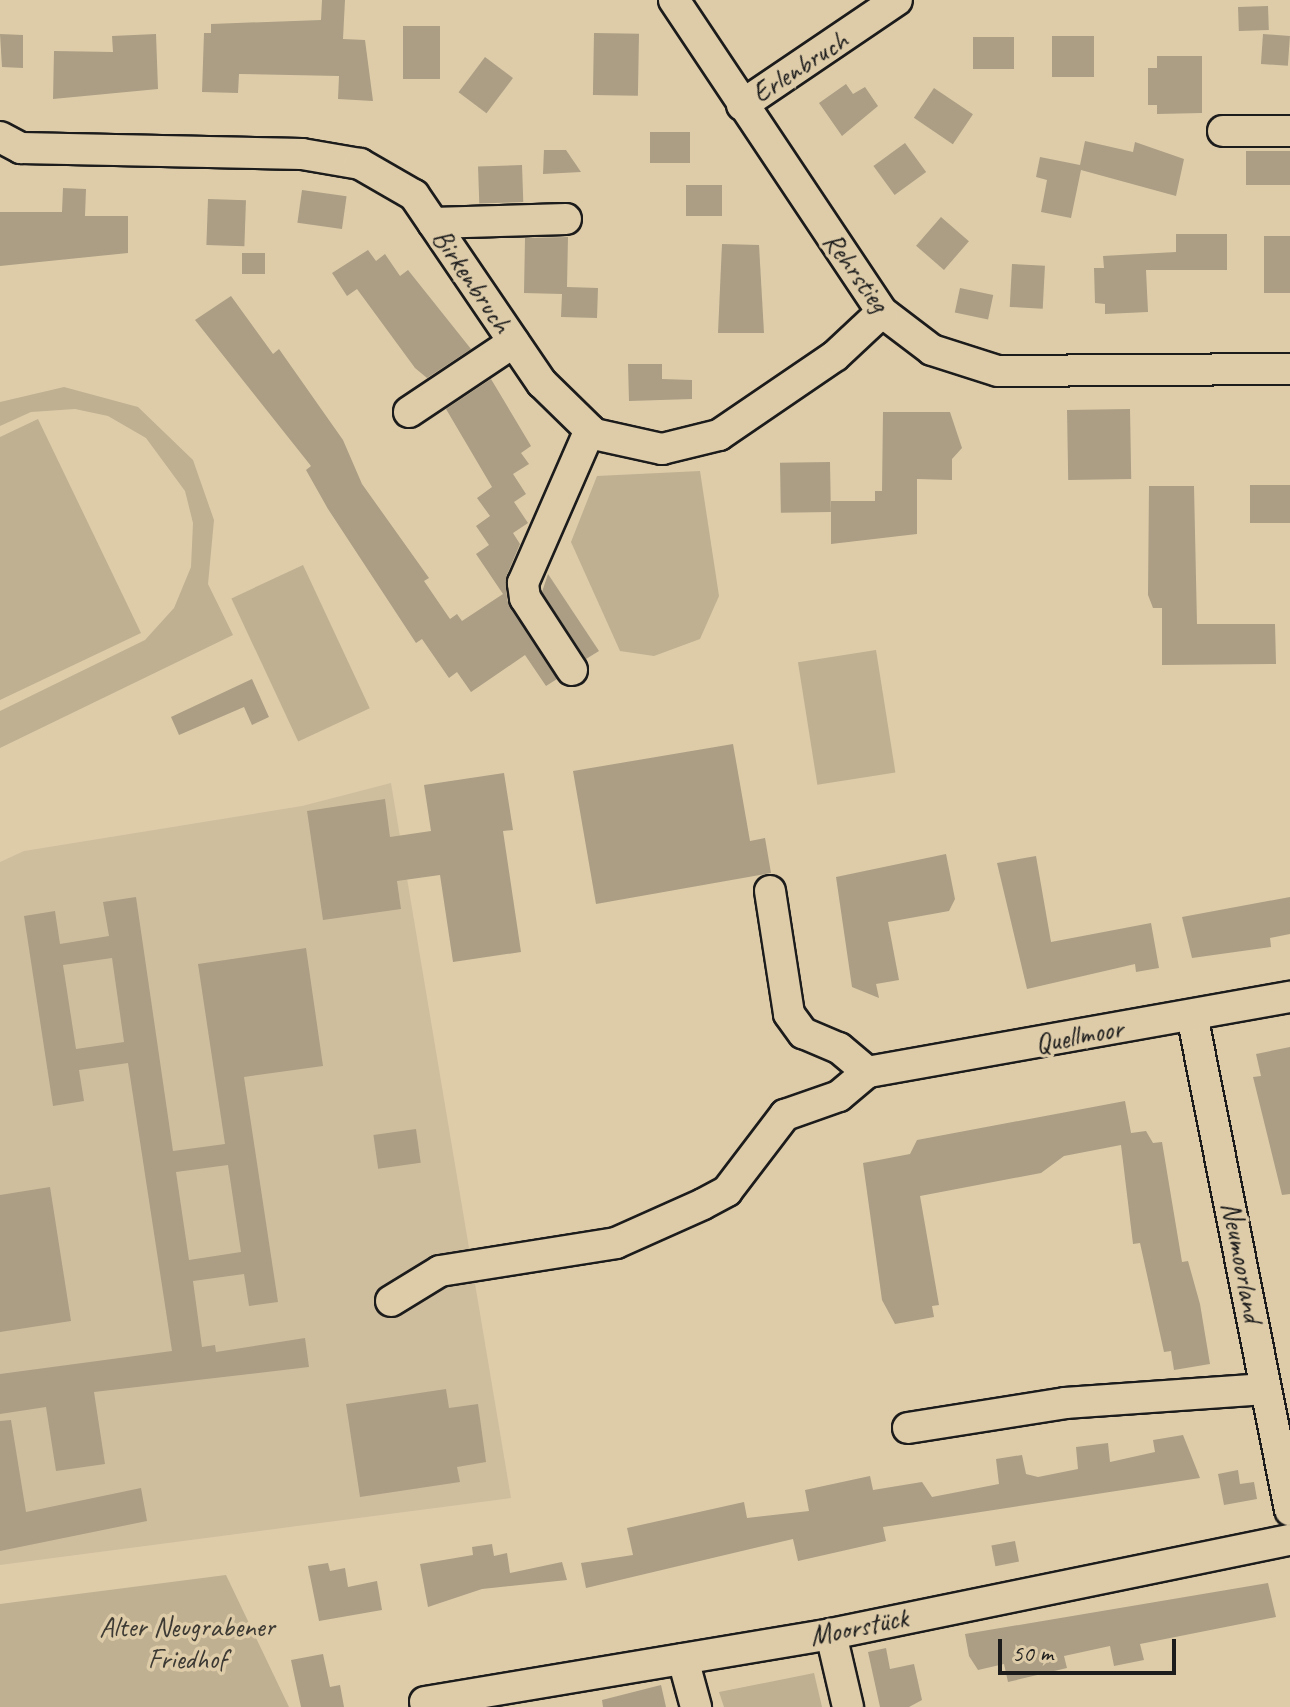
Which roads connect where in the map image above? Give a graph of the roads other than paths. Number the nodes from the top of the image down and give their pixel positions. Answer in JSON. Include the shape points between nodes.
{"nodes":[{"id":1,"x":674,"y":0,"type":"edge"},
{"id":2,"x":897,"y":0,"type":"edge"},
{"id":3,"x":742,"y":105,"type":"junction"},
{"id":4,"x":1223,"y":131,"type":"dead end"},
{"id":5,"x":1290,"y":131,"type":"edge"},
{"id":6,"x":0,"y":137,"type":"edge"},
{"id":7,"x":566,"y":219,"type":"dead end"},
{"id":8,"x":433,"y":223,"type":"junction"},
{"id":9,"x":882,"y":312,"type":"junction"},
{"id":10,"x":514,"y":342,"type":"junction"},
{"id":11,"x":1290,"y":369,"type":"edge"},
{"id":12,"x":409,"y":412,"type":"dead end"},
{"id":13,"x":590,"y":430,"type":"junction"},
{"id":14,"x":572,"y":670,"type":"dead end"},
{"id":15,"x":770,"y":891,"type":"dead end"},
{"id":16,"x":1290,"y":997,"type":"edge"},
{"id":17,"x":1192,"y":1015,"type":"junction"},
{"id":18,"x":868,"y":1072,"type":"junction"},
{"id":19,"x":391,"y":1301,"type":"dead end"},
{"id":20,"x":1266,"y":1389,"type":"junction"},
{"id":21,"x":908,"y":1428,"type":"dead end"},
{"id":22,"x":1290,"y":1510,"type":"edge"},
{"id":23,"x":1290,"y":1540,"type":"edge"},
{"id":24,"x":831,"y":1634,"type":"junction"},
{"id":25,"x":683,"y":1659,"type":"junction"},
{"id":26,"x":425,"y":1702,"type":"dead end"},
{"id":27,"x":696,"y":1707,"type":"edge"},
{"id":28,"x":848,"y":1707,"type":"edge"}],
"edges":[{"from":1,"to":3,"type":"street","name":"Rehrstieg"},
{"from":2,"to":3,"type":"street","name":"Erlenbruch"},
{"from":3,"to":9,"type":"street","name":"Rehrstieg"},
{"from":4,"to":5,"type":"street"},
{"from":6,"to":8,"type":"street","name":"Birkenbruch","via":[[21,148],[302,154],[360,164],[414,195]]},
{"from":7,"to":8,"type":"street"},
{"from":8,"to":10,"type":"street","name":"Birkenbruch"},
{"from":9,"to":11,"type":"street","name":"Rehrstieg","via":[[932,350],[998,371],[1098,384]]},
{"from":9,"to":13,"type":"street","name":"Birkenbruch","via":[[835,356],[719,435],[662,449]]},
{"from":10,"to":12,"type":"street"},
{"from":10,"to":13,"type":"street","name":"Birkenbruch","via":[[542,383]]},
{"from":13,"to":14,"type":"street","via":[[523,583],[525,598]]},
{"from":15,"to":18,"type":"street","via":[[789,1014],[803,1033],[839,1048]]},
{"from":16,"to":17,"type":"street","name":"Quellmoor"},
{"from":17,"to":18,"type":"street","name":"Quellmoor"},
{"from":17,"to":20,"type":"street","name":"Neumoorland"},
{"from":18,"to":19,"type":"street","via":[[839,1096],[785,1115],[727,1191],[703,1204],[616,1243],[440,1271]]},
{"from":20,"to":21,"type":"street","via":[[1065,1403]]},
{"from":20,"to":22,"type":"street","name":"Neumoorland"},
{"from":23,"to":24,"type":"street","name":"Moorstück"},
{"from":24,"to":25,"type":"street","name":"Moorstück"},
{"from":24,"to":28,"type":"street"},
{"from":25,"to":26,"type":"street","name":"Moorstück"},
{"from":25,"to":27,"type":"street"}]}
